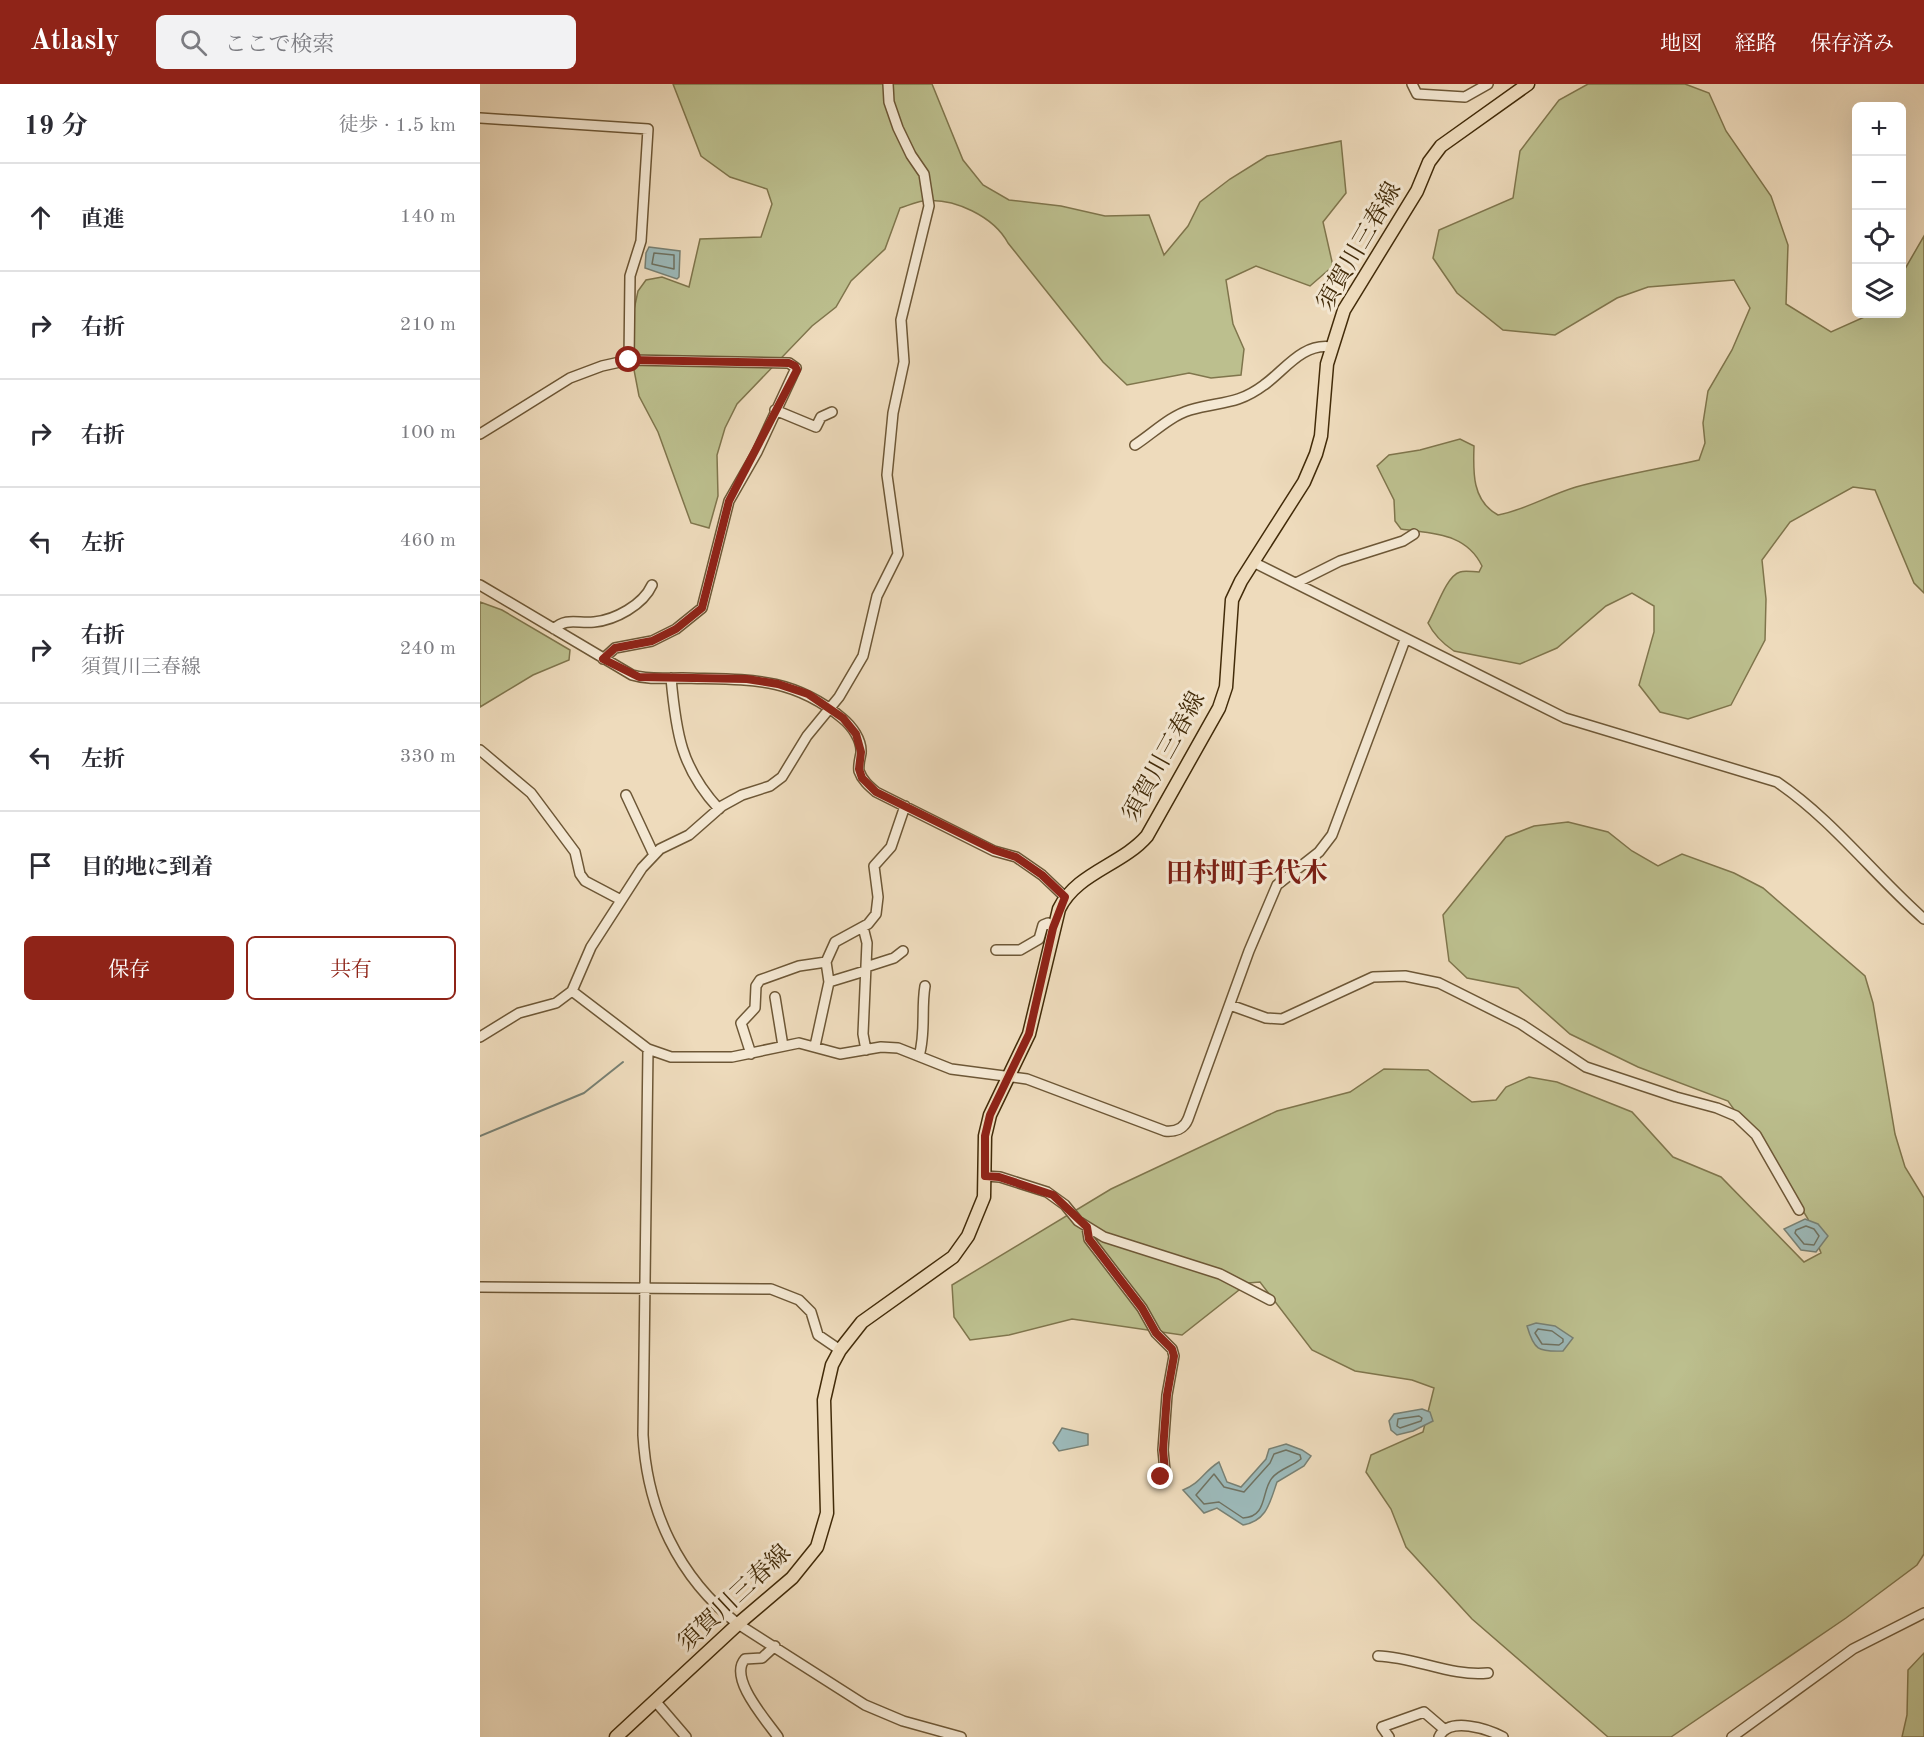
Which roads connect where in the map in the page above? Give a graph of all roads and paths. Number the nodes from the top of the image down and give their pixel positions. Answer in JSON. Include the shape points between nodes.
{"nodes":[{"id":1,"x":888,"y":84,"type":"edge"},
{"id":2,"x":1412,"y":84,"type":"edge"},
{"id":3,"x":1488,"y":84,"type":"edge"},
{"id":4,"x":1528,"y":84,"type":"edge"},
{"id":5,"x":480,"y":118,"type":"edge"},
{"id":6,"x":1331,"y":346,"type":"junction"},
{"id":7,"x":629,"y":360,"type":"junction"},
{"id":8,"x":775,"y":410,"type":"junction"},
{"id":9,"x":832,"y":412,"type":"dead end"},
{"id":10,"x":480,"y":434,"type":"edge"},
{"id":11,"x":1135,"y":445,"type":"dead end"},
{"id":12,"x":1414,"y":534,"type":"dead end"},
{"id":13,"x":1253,"y":562,"type":"junction"},
{"id":14,"x":1296,"y":583,"type":"junction"},
{"id":15,"x":480,"y":585,"type":"edge"},
{"id":16,"x":652,"y":585,"type":"dead end"},
{"id":17,"x":554,"y":629,"type":"junction"},
{"id":18,"x":1405,"y":640,"type":"junction"},
{"id":19,"x":603,"y":659,"type":"junction"},
{"id":20,"x":671,"y":678,"type":"junction"},
{"id":21,"x":831,"y":710,"type":"junction"},
{"id":22,"x":480,"y":750,"type":"edge"},
{"id":23,"x":626,"y":795,"type":"dead end"},
{"id":24,"x":905,"y":806,"type":"junction"},
{"id":25,"x":719,"y":809,"type":"junction"},
{"id":26,"x":654,"y":855,"type":"junction"},
{"id":27,"x":1065,"y":897,"type":"junction"},
{"id":28,"x":621,"y":900,"type":"junction"},
{"id":29,"x":1924,"y":919,"type":"edge"},
{"id":30,"x":863,"y":927,"type":"junction"},
{"id":31,"x":1053,"y":928,"type":"junction"},
{"id":32,"x":996,"y":950,"type":"dead end"},
{"id":33,"x":903,"y":951,"type":"dead end"},
{"id":34,"x":826,"y":962,"type":"junction"},
{"id":35,"x":866,"y":969,"type":"junction"},
{"id":36,"x":829,"y":982,"type":"junction"},
{"id":37,"x":925,"y":986,"type":"dead end"},
{"id":38,"x":572,"y":991,"type":"junction"},
{"id":39,"x":775,"y":997,"type":"dead end"},
{"id":40,"x":1230,"y":1005,"type":"junction"},
{"id":41,"x":480,"y":1037,"type":"edge"},
{"id":42,"x":783,"y":1046,"type":"junction"},
{"id":43,"x":814,"y":1046,"type":"junction"},
{"id":44,"x":648,"y":1049,"type":"junction"},
{"id":45,"x":866,"y":1050,"type":"junction"},
{"id":46,"x":751,"y":1054,"type":"junction"},
{"id":47,"x":919,"y":1056,"type":"junction"},
{"id":48,"x":1009,"y":1075,"type":"junction"},
{"id":49,"x":985,"y":1176,"type":"junction"},
{"id":50,"x":1799,"y":1210,"type":"dead end"},
{"id":51,"x":1087,"y":1227,"type":"junction"},
{"id":52,"x":480,"y":1287,"type":"edge"},
{"id":53,"x":644,"y":1288,"type":"junction"},
{"id":54,"x":1270,"y":1300,"type":"dead end"},
{"id":55,"x":840,"y":1350,"type":"junction"},
{"id":56,"x":1161,"y":1477,"type":"dead end"},
{"id":57,"x":1924,"y":1613,"type":"edge"},
{"id":58,"x":738,"y":1623,"type":"junction"},
{"id":59,"x":775,"y":1646,"type":"junction"},
{"id":60,"x":1378,"y":1656,"type":"dead end"},
{"id":61,"x":1488,"y":1673,"type":"dead end"},
{"id":62,"x":657,"y":1701,"type":"junction"},
{"id":63,"x":1442,"y":1734,"type":"edge"},
{"id":64,"x":616,"y":1737,"type":"edge"},
{"id":65,"x":686,"y":1737,"type":"edge"},
{"id":66,"x":778,"y":1737,"type":"edge"},
{"id":67,"x":961,"y":1737,"type":"edge"},
{"id":68,"x":1389,"y":1737,"type":"edge"},
{"id":69,"x":1503,"y":1737,"type":"edge"},
{"id":70,"x":1732,"y":1737,"type":"edge"}],
"edges":[{"from":1,"to":21,"type":"street","via":[[889,102],[898,128],[924,174],[929,206],[901,320],[904,362],[893,413],[887,475],[898,554],[877,596],[863,656]]},
{"from":2,"to":3,"type":"street","via":[[1417,94],[1428,97],[1465,97]]},
{"from":4,"to":6,"type":"main road","name":"須賀川三春線","via":[[1435,153],[1412,199],[1344,310]]},
{"from":5,"to":7,"type":"street","via":[[648,129],[641,241],[630,276]]},
{"from":6,"to":11,"type":"street","via":[[1300,354],[1243,398],[1189,410]]},
{"from":6,"to":13,"type":"main road","name":"須賀川三春線","via":[[1316,454],[1304,482]]},
{"from":7,"to":8,"type":"street","via":[[793,365],[797,370]]},
{"from":7,"to":10,"type":"street","via":[[570,378]]},
{"from":8,"to":9,"type":"street","via":[[816,427],[821,417]]},
{"from":8,"to":19,"type":"street","via":[[729,501],[702,608],[676,629],[652,641],[615,648]]},
{"from":12,"to":14,"type":"street","via":[[1403,542],[1341,561]]},
{"from":13,"to":14,"type":"street"},
{"from":13,"to":27,"type":"main road","name":"須賀川三春線","via":[[1232,600],[1223,698],[1198,747],[1143,841]]},
{"from":14,"to":18,"type":"street"},
{"from":15,"to":17,"type":"street"},
{"from":16,"to":17,"type":"street","via":[[631,608],[600,621],[569,621]]},
{"from":17,"to":19,"type":"street"},
{"from":18,"to":29,"type":"street","via":[[1565,718],[1778,782],[1842,836]]},
{"from":18,"to":40,"type":"street","via":[[1332,835],[1319,852],[1276,885]]},
{"from":19,"to":20,"type":"street","via":[[639,677]]},
{"from":20,"to":21,"type":"street","via":[[747,679],[778,684],[808,694]]},
{"from":20,"to":25,"type":"street","via":[[677,730],[686,759],[700,789]]},
{"from":21,"to":24,"type":"street","via":[[843,718],[859,739],[862,778],[876,792]]},
{"from":21,"to":25,"type":"street","via":[[807,736],[782,777]]},
{"from":22,"to":28,"type":"street","via":[[531,793],[575,852],[585,881]]},
{"from":23,"to":26,"type":"street"},
{"from":24,"to":27,"type":"street","via":[[1016,857]]},
{"from":24,"to":30,"type":"street","via":[[891,848],[874,866],[878,909]]},
{"from":25,"to":26,"type":"street","via":[[702,826]]},
{"from":26,"to":28,"type":"street","via":[[629,884]]},
{"from":27,"to":31,"type":"main road","name":"須賀川三春線"},
{"from":28,"to":38,"type":"street","via":[[591,946]]},
{"from":30,"to":34,"type":"street","via":[[835,942]]},
{"from":30,"to":35,"type":"street"},
{"from":31,"to":32,"type":"street","via":[[1048,923],[1043,925],[1039,939],[1020,950]]},
{"from":31,"to":48,"type":"main road","name":"須賀川三春線","via":[[1029,1034]]},
{"from":33,"to":35,"type":"street"},
{"from":34,"to":36,"type":"street"},
{"from":34,"to":46,"type":"street","via":[[799,966],[760,980],[755,1008],[741,1023]]},
{"from":35,"to":36,"type":"street"},
{"from":35,"to":45,"type":"street"},
{"from":36,"to":43,"type":"street"},
{"from":37,"to":47,"type":"street"},
{"from":38,"to":41,"type":"street","via":[[556,1003],[519,1013]]},
{"from":38,"to":44,"type":"street"},
{"from":39,"to":42,"type":"street"},
{"from":40,"to":48,"type":"street","via":[[1186,1125],[1174,1131]]},
{"from":40,"to":50,"type":"street","via":[[1266,1018],[1282,1019],[1372,977],[1405,976],[1439,983],[1521,1024],[1586,1067],[1736,1116],[1756,1135]]},
{"from":42,"to":43,"type":"street"},
{"from":42,"to":46,"type":"street"},
{"from":43,"to":45,"type":"street","via":[[840,1054]]},
{"from":44,"to":46,"type":"street","via":[[671,1057]]},
{"from":44,"to":53,"type":"street"},
{"from":45,"to":47,"type":"street","via":[[898,1048]]},
{"from":47,"to":48,"type":"street","via":[[951,1069]]},
{"from":48,"to":49,"type":"main road","name":"須賀川三春線","via":[[990,1115],[985,1136]]},
{"from":49,"to":51,"type":"street","via":[[1047,1192]]},
{"from":49,"to":55,"type":"main road","name":"須賀川三春線","via":[[984,1197],[975,1222],[952,1257],[875,1311]]},
{"from":51,"to":54,"type":"street","via":[[1104,1237],[1220,1274]]},
{"from":51,"to":56,"type":"street","via":[[1089,1239],[1142,1308],[1156,1333],[1172,1349],[1163,1450],[1165,1471]]},
{"from":52,"to":53,"type":"street"},
{"from":53,"to":55,"type":"street","via":[[771,1289],[799,1300],[811,1312],[818,1335]]},
{"from":53,"to":58,"type":"street","via":[[643,1435],[649,1485],[668,1538],[686,1571],[720,1610]]},
{"from":55,"to":58,"type":"main road","name":"須賀川三春線","via":[[827,1379],[824,1400],[826,1513],[821,1538],[802,1567]]},
{"from":57,"to":70,"type":"street","via":[[1844,1656]]},
{"from":58,"to":59,"type":"street"},
{"from":58,"to":62,"type":"main road","name":"須賀川三春線"},
{"from":59,"to":66,"type":"street","via":[[762,1658],[745,1659],[740,1668],[742,1682]]},
{"from":59,"to":67,"type":"street","via":[[865,1705],[903,1721]]},
{"from":60,"to":61,"type":"street","via":[[1468,1673]]},
{"from":62,"to":64,"type":"main road","name":"須賀川三春線"},
{"from":62,"to":65,"type":"street"},
{"from":63,"to":68,"type":"street","via":[[1424,1712],[1382,1727]]},
{"from":63,"to":69,"type":"street","via":[[1454,1727],[1472,1727]]}]}
